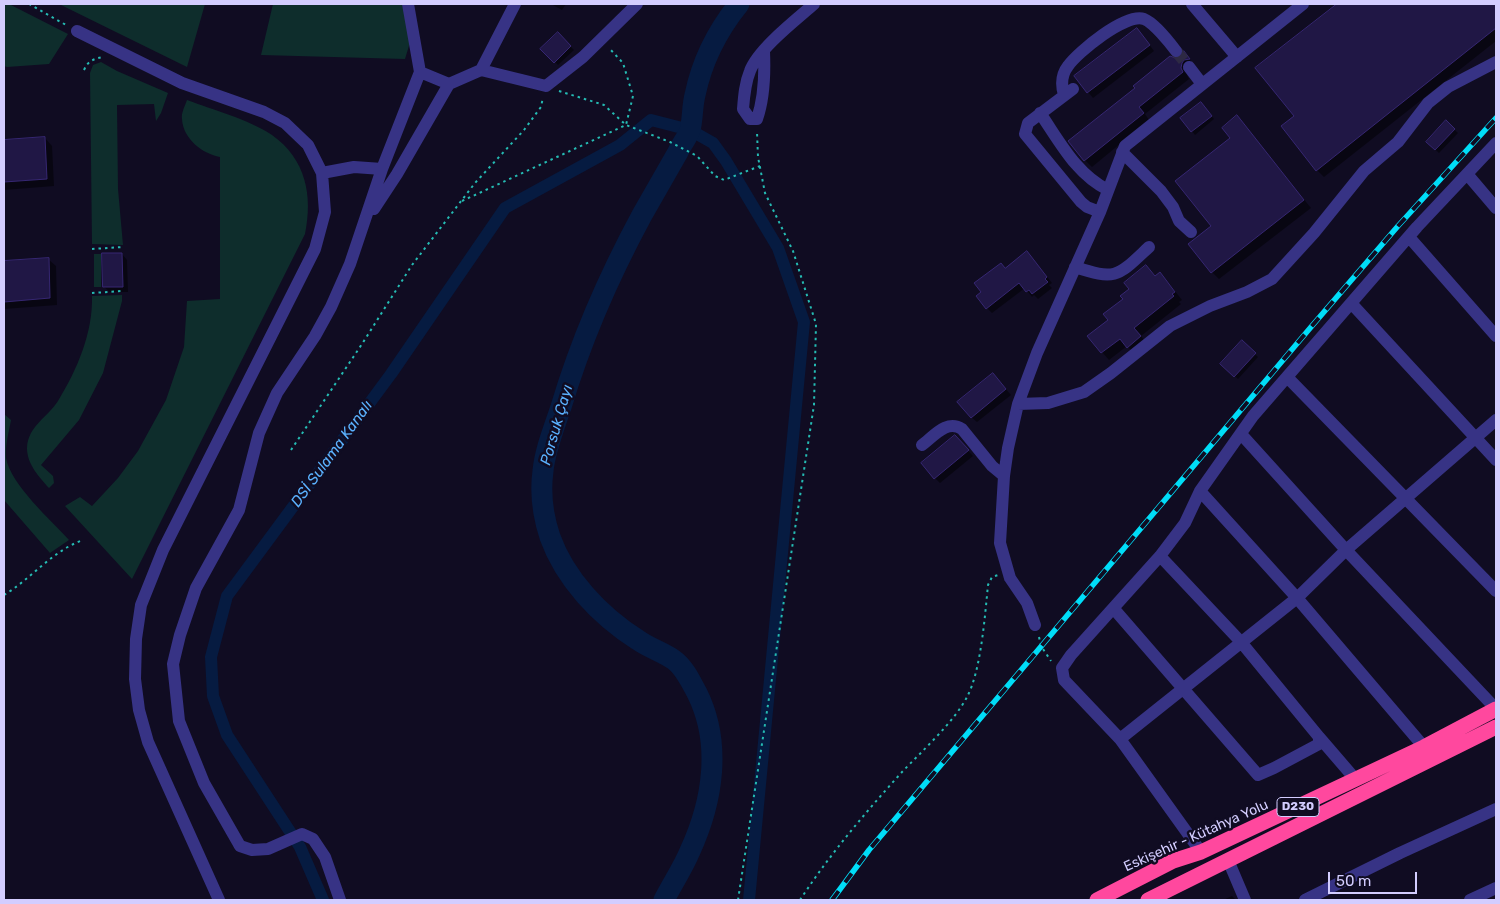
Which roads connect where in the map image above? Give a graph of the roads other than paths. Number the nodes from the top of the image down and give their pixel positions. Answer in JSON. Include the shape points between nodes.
{"nodes":[{"id":1,"x":408,"y":4,"type":"edge"},
{"id":2,"x":515,"y":4,"type":"edge"},
{"id":3,"x":637,"y":4,"type":"edge"},
{"id":4,"x":814,"y":4,"type":"edge"},
{"id":5,"x":1192,"y":4,"type":"edge"},
{"id":6,"x":1303,"y":4,"type":"edge"},
{"id":7,"x":77,"y":31,"type":"road end"},
{"id":8,"x":764,"y":51,"type":"junction"},
{"id":9,"x":1176,"y":52,"type":"tunnel mouth"},
{"id":10,"x":1237,"y":57,"type":"junction"},
{"id":11,"x":1496,"y":62,"type":"edge"},
{"id":12,"x":1189,"y":67,"type":"tunnel mouth"},
{"id":13,"x":481,"y":70,"type":"junction"},
{"id":14,"x":420,"y":72,"type":"junction"},
{"id":15,"x":449,"y":84,"type":"junction"},
{"id":16,"x":1202,"y":84,"type":"junction"},
{"id":17,"x":1040,"y":113,"type":"junction"},
{"id":18,"x":1496,"y":143,"type":"edge"},
{"id":19,"x":1122,"y":152,"type":"junction"},
{"id":20,"x":382,"y":169,"type":"junction"},
{"id":21,"x":322,"y":173,"type":"junction"},
{"id":22,"x":1467,"y":174,"type":"junction"},
{"id":23,"x":1108,"y":190,"type":"junction"},
{"id":24,"x":1496,"y":208,"type":"edge"},
{"id":25,"x":1100,"y":212,"type":"junction"},
{"id":26,"x":366,"y":221,"type":"junction"},
{"id":27,"x":1191,"y":232,"type":"dead end"},
{"id":28,"x":1409,"y":237,"type":"junction"},
{"id":29,"x":1149,"y":247,"type":"dead end"},
{"id":30,"x":1075,"y":267,"type":"junction"},
{"id":31,"x":1350,"y":303,"type":"junction"},
{"id":32,"x":1496,"y":336,"type":"edge"},
{"id":33,"x":1287,"y":377,"type":"junction"},
{"id":34,"x":1018,"y":404,"type":"junction"},
{"id":35,"x":1496,"y":420,"type":"edge"},
{"id":36,"x":1241,"y":434,"type":"junction"},
{"id":37,"x":1476,"y":438,"type":"junction"},
{"id":38,"x":922,"y":445,"type":"dead end"},
{"id":39,"x":1496,"y":460,"type":"edge"},
{"id":40,"x":1004,"y":476,"type":"junction"},
{"id":41,"x":1200,"y":491,"type":"junction"},
{"id":42,"x":1406,"y":497,"type":"junction"},
{"id":43,"x":1346,"y":550,"type":"junction"},
{"id":44,"x":1160,"y":556,"type":"junction"},
{"id":45,"x":1496,"y":591,"type":"edge"},
{"id":46,"x":1297,"y":598,"type":"junction"},
{"id":47,"x":1114,"y":609,"type":"junction"},
{"id":48,"x":1035,"y":625,"type":"road end"},
{"id":49,"x":1240,"y":642,"type":"junction"},
{"id":50,"x":1182,"y":688,"type":"junction"},
{"id":51,"x":1496,"y":709,"type":"edge"},
{"id":52,"x":1496,"y":727,"type":"edge"},
{"id":53,"x":1319,"y":737,"type":"junction"},
{"id":54,"x":1120,"y":739,"type":"junction"},
{"id":55,"x":1424,"y":747,"type":"junction"},
{"id":56,"x":1356,"y":780,"type":"junction"},
{"id":57,"x":1496,"y":809,"type":"edge"},
{"id":58,"x":1201,"y":852,"type":"junction"},
{"id":59,"x":1228,"y":860,"type":"junction"},
{"id":60,"x":1496,"y":888,"type":"edge"},
{"id":61,"x":219,"y":900,"type":"edge"},
{"id":62,"x":340,"y":900,"type":"edge"},
{"id":63,"x":1097,"y":900,"type":"edge"},
{"id":64,"x":1148,"y":900,"type":"edge"},
{"id":65,"x":1245,"y":900,"type":"edge"},
{"id":66,"x":1305,"y":900,"type":"edge"},
{"id":67,"x":1470,"y":900,"type":"edge"}],
"edges":[{"from":1,"to":14,"type":"street"},
{"from":2,"to":13,"type":"street"},
{"from":3,"to":13,"type":"street","via":[[546,86]]},
{"from":4,"to":8,"type":"street"},
{"from":5,"to":10,"type":"street"},
{"from":6,"to":10,"type":"street"},
{"from":7,"to":21,"type":"street","via":[[182,83],[264,112],[285,123],[308,146]]},
{"from":8,"to":8,"type":"street","via":[[750,69],[744,93],[742,109],[750,119],[757,120],[761,108]]},
{"from":9,"to":17,"type":"street","via":[[1163,35],[1144,20],[1128,20],[1116,25],[1068,66],[1062,80],[1068,92]]},
{"from":10,"to":16,"type":"street"},
{"from":11,"to":34,"type":"street","via":[[1448,87],[1428,103],[1398,142],[1364,171],[1272,279],[1170,326],[1084,392],[1048,403]]},
{"from":12,"to":16,"type":"street"},
{"from":13,"to":15,"type":"street"},
{"from":14,"to":15,"type":"street"},
{"from":14,"to":20,"type":"street"},
{"from":15,"to":26,"type":"street"},
{"from":16,"to":19,"type":"street","via":[[1125,146]]},
{"from":17,"to":23,"type":"street","via":[[1076,165]]},
{"from":17,"to":25,"type":"street","via":[[1026,127],[1026,138],[1081,202]]},
{"from":18,"to":22,"type":"street"},
{"from":19,"to":23,"type":"street"},
{"from":19,"to":27,"type":"street","via":[[1161,191],[1179,221]]},
{"from":20,"to":21,"type":"street","via":[[354,167]]},
{"from":20,"to":26,"type":"street"},
{"from":21,"to":61,"type":"street","via":[[325,212],[315,249],[163,550],[141,605],[136,639],[135,679],[148,742]]},
{"from":22,"to":24,"type":"street"},
{"from":22,"to":28,"type":"street"},
{"from":23,"to":25,"type":"street"},
{"from":25,"to":30,"type":"street"},
{"from":26,"to":62,"type":"street","via":[[331,307],[277,393],[259,433],[239,510],[196,588],[173,664],[179,721],[204,784],[240,846],[252,850],[268,849],[302,834],[313,839],[326,857]]},
{"from":28,"to":31,"type":"street"},
{"from":28,"to":32,"type":"street"},
{"from":29,"to":30,"type":"street","via":[[1125,269],[1112,275]]},
{"from":30,"to":34,"type":"street"},
{"from":31,"to":33,"type":"street"},
{"from":31,"to":37,"type":"street"},
{"from":33,"to":36,"type":"street"},
{"from":33,"to":42,"type":"street"},
{"from":34,"to":40,"type":"street"},
{"from":35,"to":37,"type":"street"},
{"from":36,"to":41,"type":"street"},
{"from":36,"to":43,"type":"street"},
{"from":37,"to":39,"type":"street"},
{"from":37,"to":42,"type":"street"},
{"from":38,"to":40,"type":"street","via":[[946,426],[958,426]]},
{"from":40,"to":48,"type":"street","via":[[1000,543],[1010,578],[1027,603]]},
{"from":41,"to":44,"type":"street","via":[[1185,522]]},
{"from":41,"to":46,"type":"street"},
{"from":42,"to":43,"type":"street"},
{"from":42,"to":45,"type":"street"},
{"from":43,"to":46,"type":"street"},
{"from":43,"to":51,"type":"street"},
{"from":44,"to":47,"type":"street"},
{"from":44,"to":49,"type":"street"},
{"from":46,"to":49,"type":"street"},
{"from":46,"to":55,"type":"street"},
{"from":47,"to":50,"type":"street"},
{"from":47,"to":54,"type":"street","via":[[1062,668],[1064,680]]},
{"from":49,"to":50,"type":"street"},
{"from":49,"to":53,"type":"street"},
{"from":50,"to":53,"type":"street","via":[[1258,775],[1319,744]]},
{"from":50,"to":54,"type":"street"},
{"from":51,"to":55,"type":"highway","name":"Eskişehir - Kütahya Yolu","number":"D230"},
{"from":52,"to":59,"type":"highway","number":"D230"},
{"from":53,"to":56,"type":"street"},
{"from":54,"to":58,"type":"street"},
{"from":55,"to":56,"type":"highway","name":"Eskişehir - Kütahya Yolu","number":"D230"},
{"from":56,"to":58,"type":"highway","name":"Eskişehir - Kütahya Yolu","number":"D230"},
{"from":57,"to":66,"type":"street"},
{"from":58,"to":63,"type":"highway","name":"Eskişehir - Kütahya Yolu","number":"D230","via":[[1173,861]]},
{"from":59,"to":64,"type":"highway","number":"D230"},
{"from":59,"to":65,"type":"street"},
{"from":60,"to":67,"type":"street"}]}
